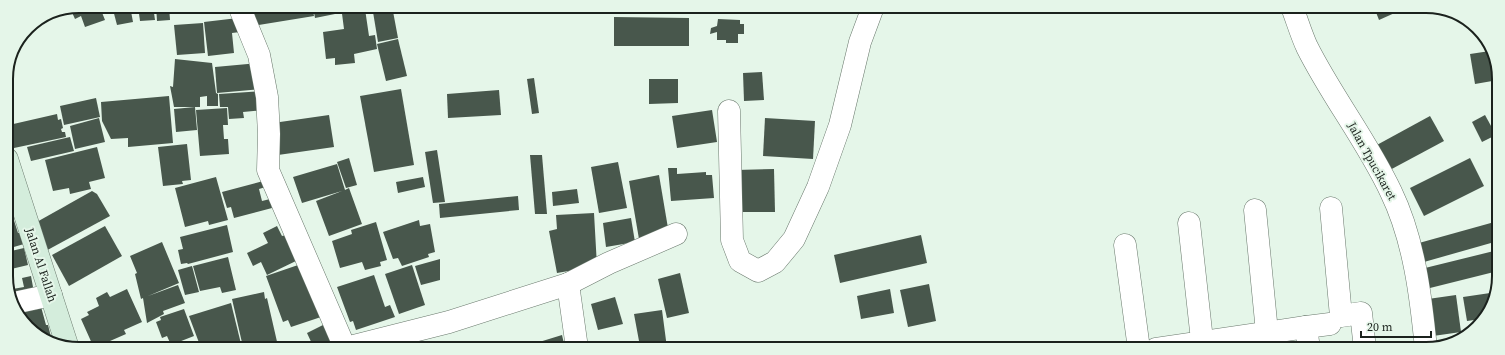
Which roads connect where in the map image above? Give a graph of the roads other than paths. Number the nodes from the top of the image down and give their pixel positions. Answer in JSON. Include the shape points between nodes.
{"nodes":[{"id":1,"x":243,"y":13,"type":"edge"},
{"id":2,"x":871,"y":13,"type":"edge"},
{"id":3,"x":1294,"y":13,"type":"edge"},
{"id":4,"x":729,"y":110,"type":"dead end"},
{"id":5,"x":13,"y":178,"type":"edge"},
{"id":6,"x":1331,"y":208,"type":"dead end"},
{"id":7,"x":1255,"y":210,"type":"dead end"},
{"id":8,"x":1189,"y":223,"type":"dead end"},
{"id":9,"x":676,"y":234,"type":"dead end"},
{"id":10,"x":1125,"y":245,"type":"dead end"},
{"id":11,"x":568,"y":284,"type":"junction"},
{"id":12,"x":51,"y":295,"type":"junction"},
{"id":13,"x":19,"y":302,"type":"edge"},
{"id":14,"x":1330,"y":324,"type":"dead end"},
{"id":15,"x":1306,"y":327,"type":"junction"},
{"id":16,"x":1258,"y":339,"type":"edge"},
{"id":17,"x":66,"y":341,"type":"edge"},
{"id":18,"x":343,"y":342,"type":"edge"},
{"id":19,"x":370,"y":342,"type":"edge"},
{"id":20,"x":576,"y":342,"type":"edge"},
{"id":21,"x":1138,"y":342,"type":"edge"},
{"id":22,"x":1202,"y":342,"type":"edge"},
{"id":23,"x":1234,"y":342,"type":"edge"},
{"id":24,"x":1308,"y":342,"type":"edge"},
{"id":25,"x":1364,"y":342,"type":"edge"},
{"id":26,"x":1425,"y":342,"type":"edge"}],
"edges":[{"from":1,"to":18,"type":"street","via":[[259,55],[267,97],[268,170]]},
{"from":2,"to":4,"type":"street","via":[[860,42],[840,125],[818,187],[794,239],[775,262],[758,271],[740,261],[732,240]]},
{"from":3,"to":26,"type":"street","name":"Jalan Tpucikaret","via":[[1307,46],[1392,193],[1406,232],[1415,269]]},
{"from":5,"to":12,"type":"street","name":"Jalan Al Fallah"},
{"from":6,"to":25,"type":"street","via":[[1341,316],[1361,313]]},
{"from":7,"to":16,"type":"street"},
{"from":8,"to":22,"type":"street"},
{"from":9,"to":11,"type":"street"},
{"from":10,"to":21,"type":"street"},
{"from":11,"to":19,"type":"street","via":[[449,322]]},
{"from":11,"to":20,"type":"street"},
{"from":12,"to":13,"type":"street"},
{"from":12,"to":17,"type":"street","name":"Jalan Al Fallah"},
{"from":14,"to":15,"type":"street"},
{"from":15,"to":16,"type":"street"},
{"from":15,"to":24,"type":"street"},
{"from":16,"to":23,"type":"street"}]}
